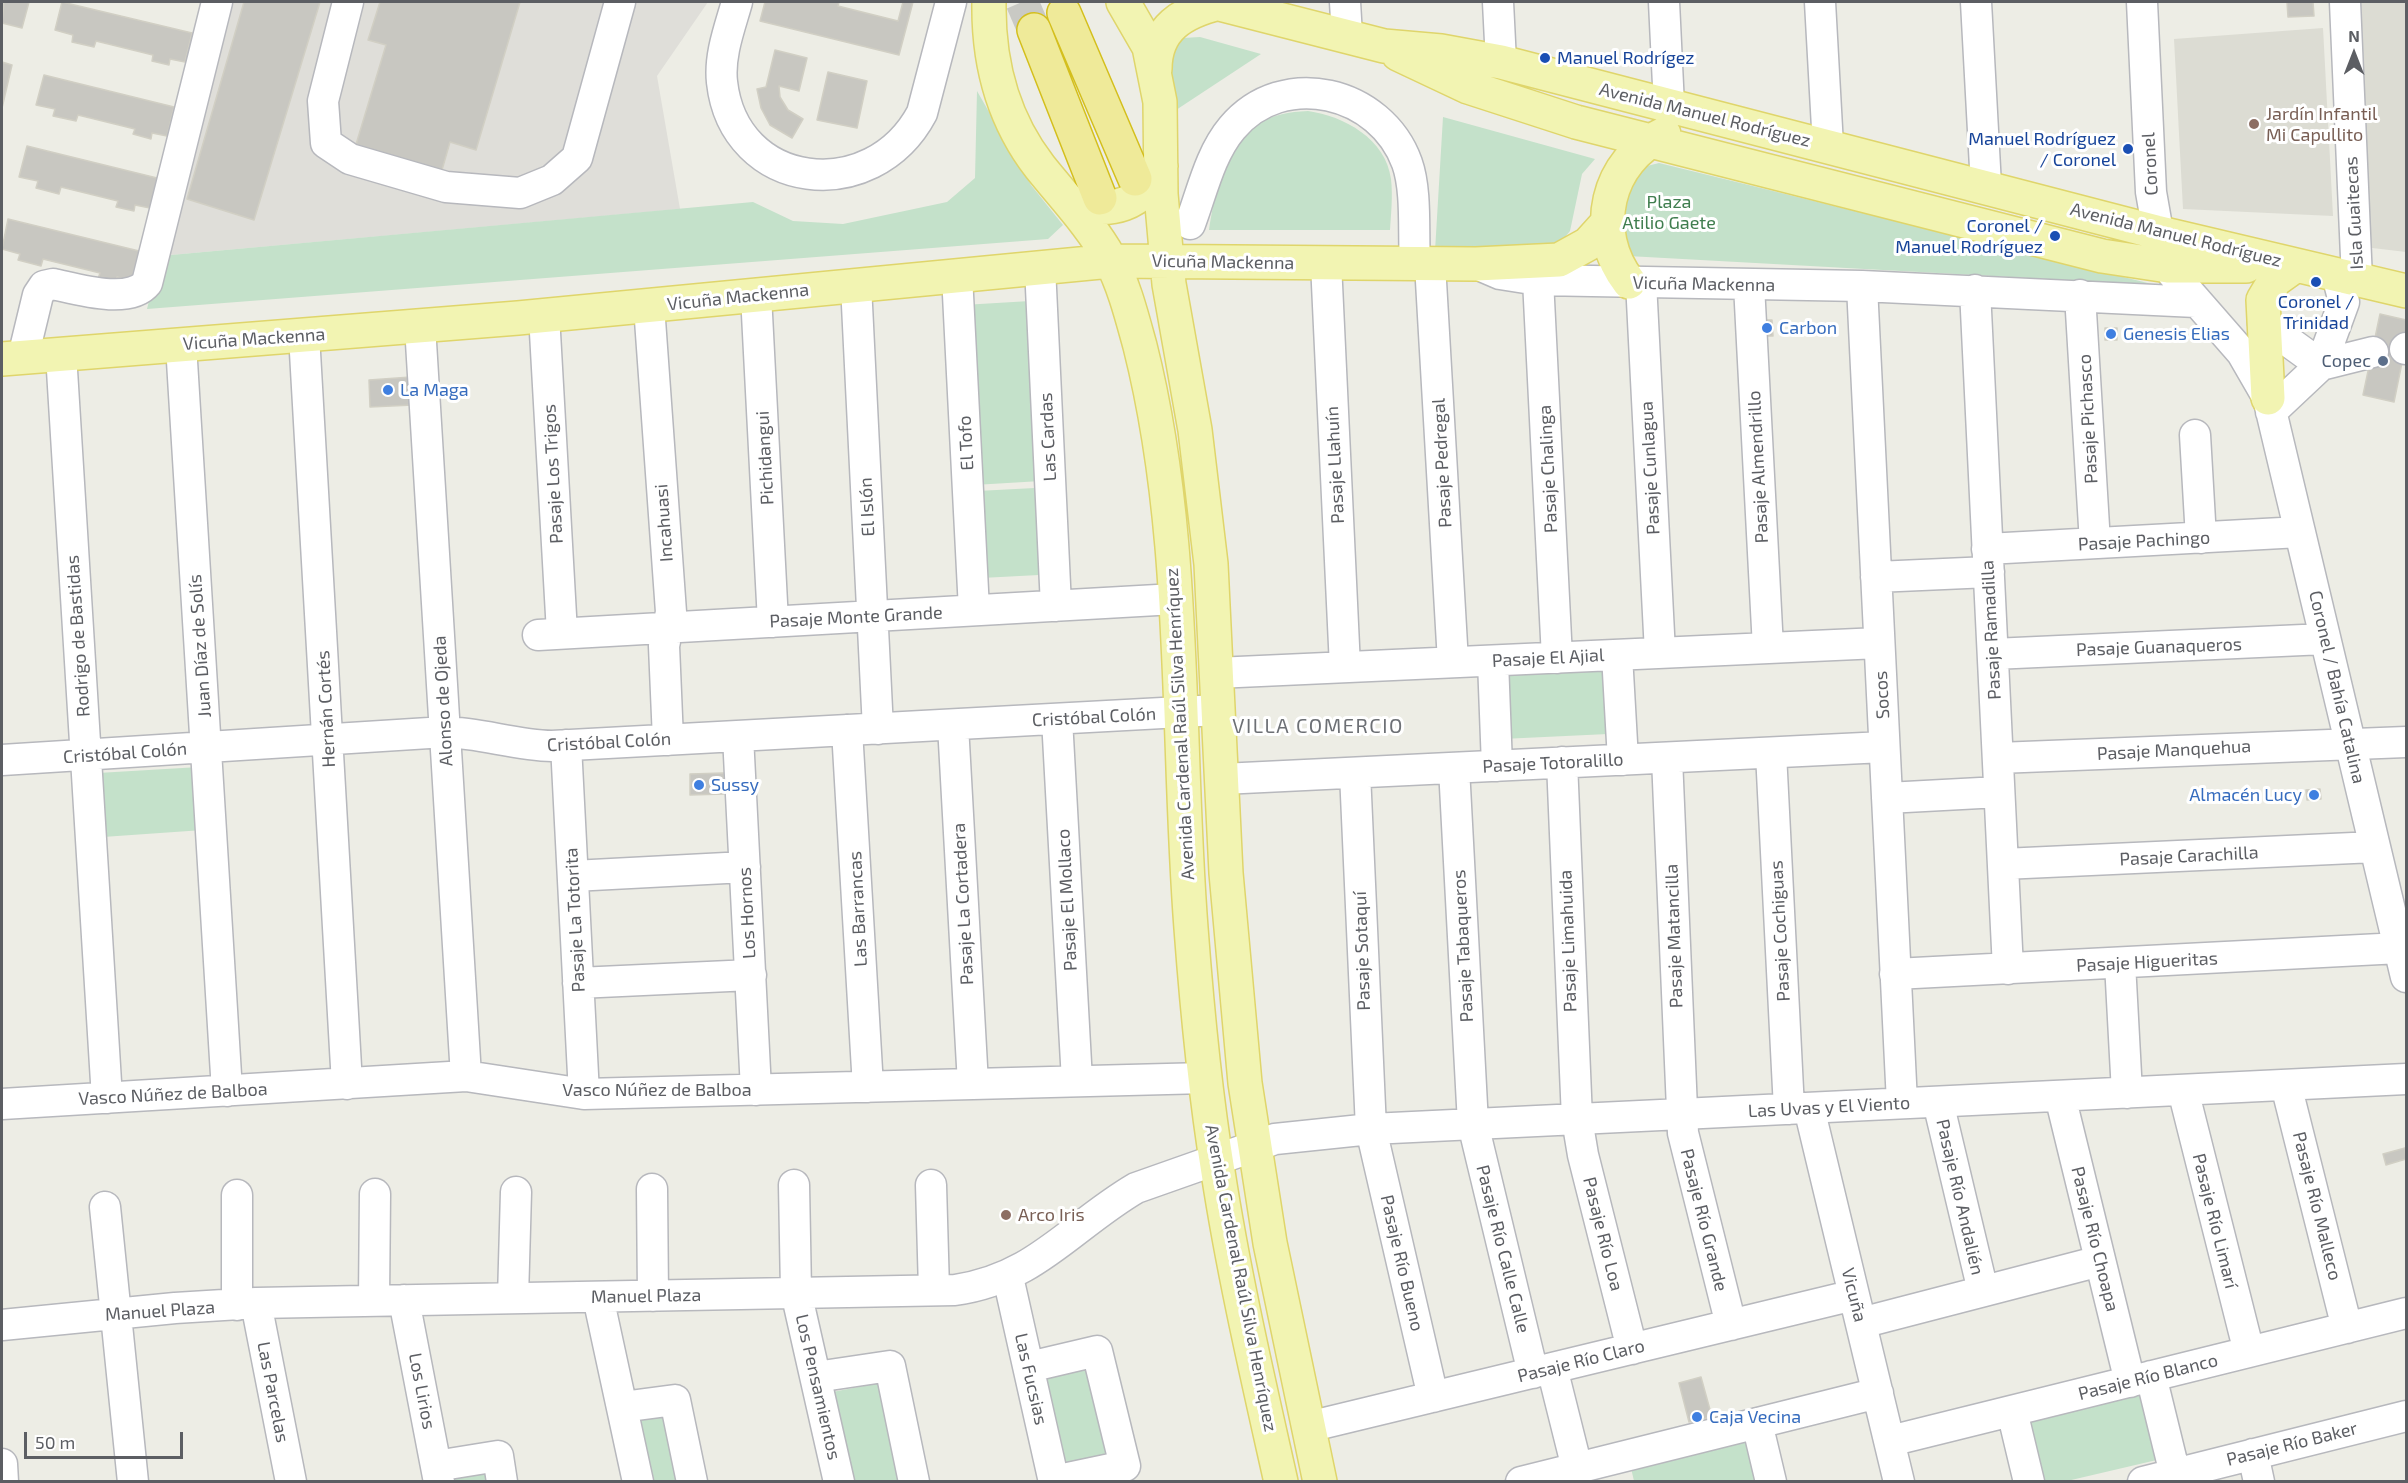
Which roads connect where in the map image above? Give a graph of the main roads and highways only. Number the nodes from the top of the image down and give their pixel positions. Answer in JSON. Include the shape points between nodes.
{"nodes":[{"id":1,"x":989,"y":2,"type":"edge"},
{"id":2,"x":1124,"y":2,"type":"edge"},
{"id":3,"x":1215,"y":2,"type":"edge"},
{"id":4,"x":1064,"y":13,"type":"tunnel mouth"},
{"id":5,"x":1034,"y":30,"type":"tunnel mouth"},
{"id":6,"x":1384,"y":46,"type":"junction"},
{"id":7,"x":1155,"y":69,"type":"junction"},
{"id":8,"x":1727,"y":121,"type":"junction"},
{"id":9,"x":1647,"y":142,"type":"junction"},
{"id":10,"x":1148,"y":172,"type":"junction"},
{"id":11,"x":1085,"y":200,"type":"junction"},
{"id":12,"x":1607,"y":223,"type":"junction"},
{"id":13,"x":1111,"y":261,"type":"junction"},
{"id":14,"x":1167,"y":262,"type":"junction"},
{"id":15,"x":2296,"y":265,"type":"junction"},
{"id":16,"x":1629,"y":275,"type":"road end"},
{"id":17,"x":2406,"y":291,"type":"edge"},
{"id":18,"x":12,"y":358,"type":"edge"},
{"id":19,"x":2269,"y":405,"type":"road end"},
{"id":20,"x":1281,"y":1482,"type":"edge"},
{"id":21,"x":1320,"y":1482,"type":"edge"}],
"edges":[{"from":1,"to":11,"type":"main road","name":"Avenida Cardenal Raúl Silva Henríquez","via":[[990,50],[1006,108],[1028,150]]},
{"from":2,"to":7,"type":"main road","name":"Avenida Cardenal Raúl Silva Henríquez","via":[[1143,34]]},
{"from":3,"to":6,"type":"main road","name":"Avenida Manuel Rodríguez"},
{"from":3,"to":7,"type":"main road","via":[[1188,12],[1170,26],[1158,46]]},
{"from":4,"to":10,"type":"highway"},
{"from":5,"to":11,"type":"highway"},
{"from":6,"to":8,"type":"main road","name":"Avenida Manuel Rodríguez","via":[[1502,62]]},
{"from":6,"to":9,"type":"main road","name":"Avenida Manuel Rodríguez","via":[[1468,87]]},
{"from":7,"to":10,"type":"main road","name":"Avenida Cardenal Raúl Silva Henríquez","via":[[1161,123]]},
{"from":8,"to":9,"type":"main road","via":[[1694,124]]},
{"from":8,"to":15,"type":"main road","name":"Avenida Manuel Rodríguez"},
{"from":9,"to":12,"type":"main road","via":[[1621,170],[1609,200]]},
{"from":9,"to":15,"type":"main road","name":"Avenida Manuel Rodríguez","via":[[2102,256],[2168,266]]},
{"from":10,"to":11,"type":"main road","via":[[1145,191],[1129,202],[1099,208]]},
{"from":10,"to":14,"type":"main road","name":"Avenida Cardenal Raúl Silva Henríquez"},
{"from":11,"to":13,"type":"main road","name":"Avenida Cardenal Raúl Silva Henríquez"},
{"from":12,"to":14,"type":"main road","name":"Vicuña Mackenna","via":[[1588,244],[1548,270],[1476,264]]},
{"from":12,"to":16,"type":"main road"},
{"from":13,"to":14,"type":"main road","name":"Vicuña Mackenna"},
{"from":13,"to":18,"type":"main road","name":"Vicuña Mackenna","via":[[649,306]]},
{"from":13,"to":20,"type":"main road","name":"Avenida Cardenal Raúl Silva Henríquez","via":[[1129,309],[1146,375],[1164,477],[1175,599],[1191,926],[1206,1078],[1216,1160],[1245,1318]]},
{"from":14,"to":21,"type":"main road","name":"Avenida Cardenal Raúl Silva Henríquez","via":[[1211,564],[1230,937],[1254,1147],[1283,1314]]},
{"from":15,"to":17,"type":"main road"},
{"from":15,"to":19,"type":"main road","via":[[2266,292],[2262,306]]}]}
